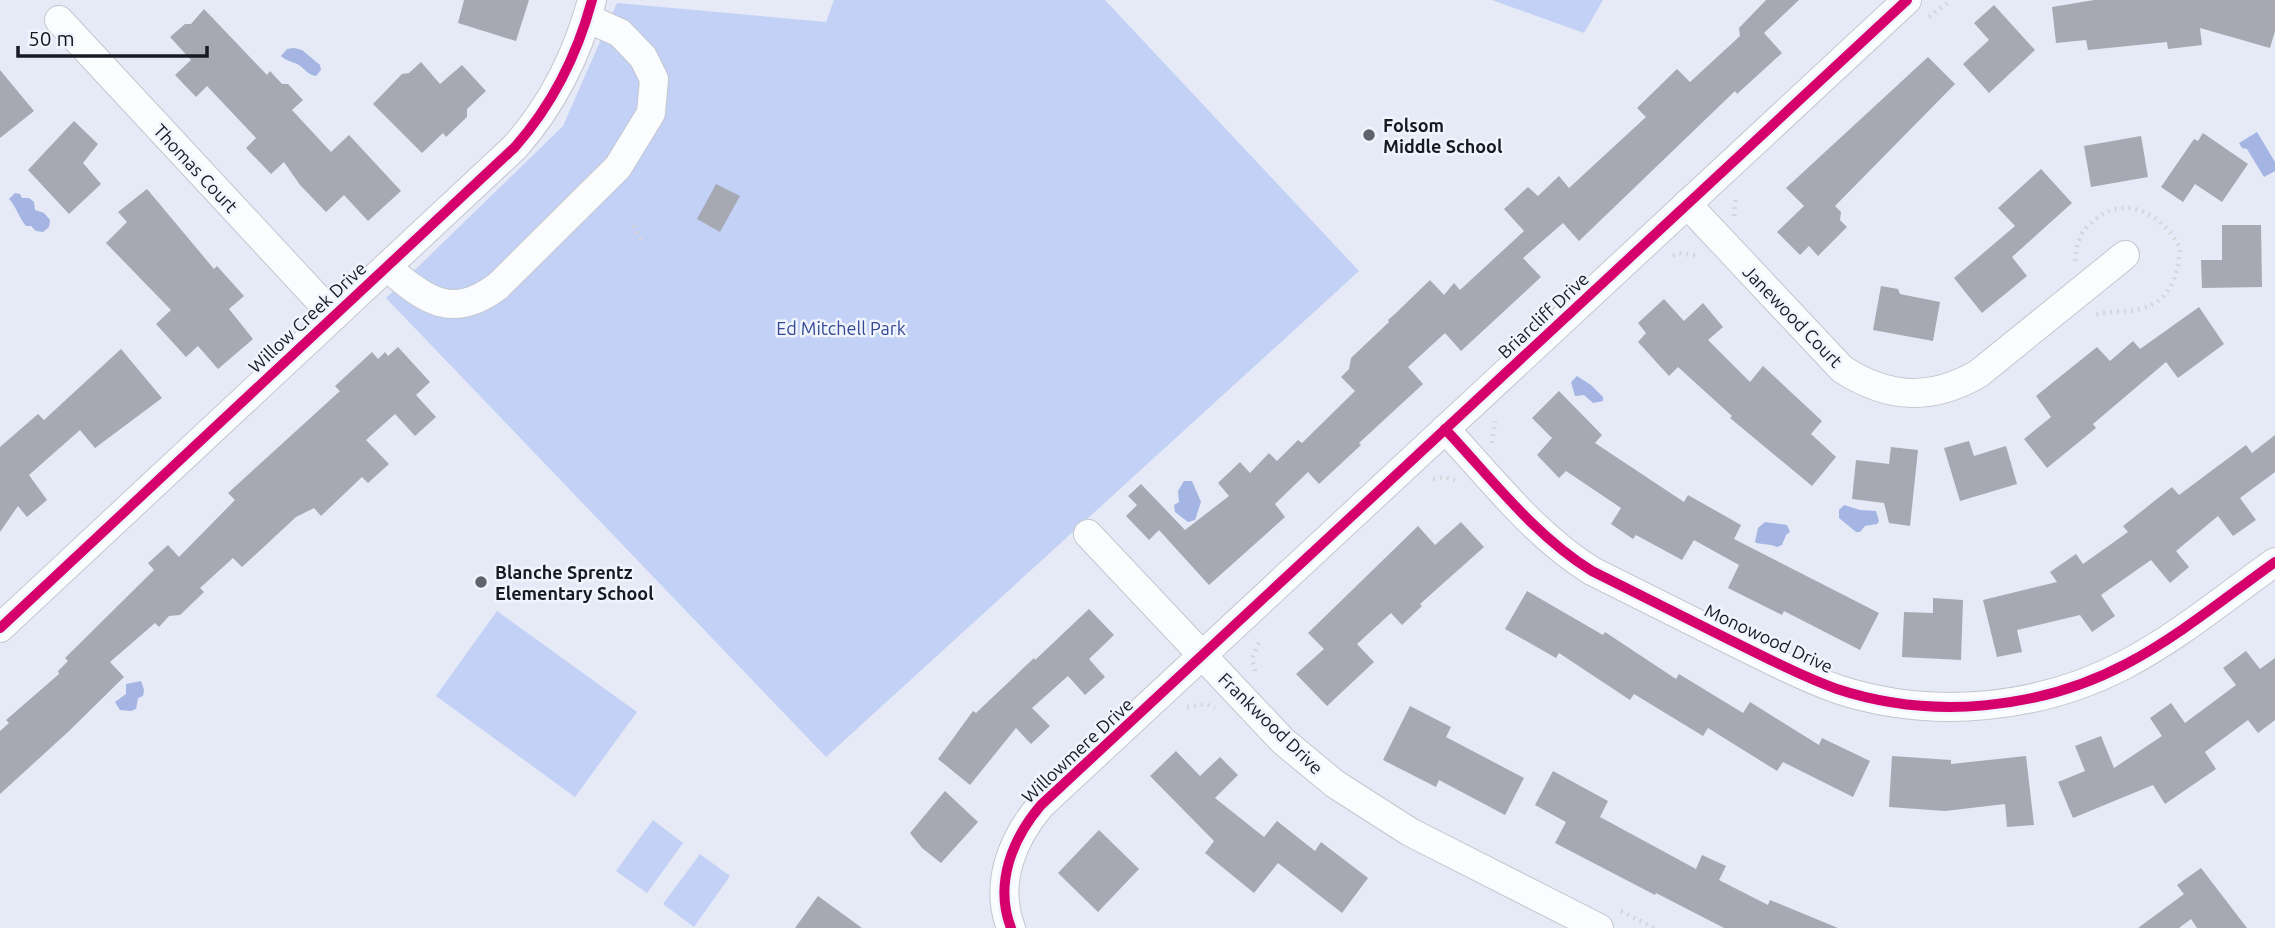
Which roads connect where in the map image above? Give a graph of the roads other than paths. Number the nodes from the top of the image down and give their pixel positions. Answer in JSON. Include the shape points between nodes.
{"nodes":[{"id":1,"x":589,"y":9,"type":"edge"},
{"id":2,"x":1917,"y":10,"type":"edge"},
{"id":3,"x":59,"y":20,"type":"dead end"},
{"id":4,"x":1687,"y":204,"type":"junction"},
{"id":5,"x":2125,"y":256,"type":"dead end"},
{"id":6,"x":387,"y":267,"type":"junction"},
{"id":7,"x":334,"y":316,"type":"junction"},
{"id":8,"x":1446,"y":429,"type":"junction"},
{"id":9,"x":1088,"y":534,"type":"dead end"},
{"id":10,"x":2275,"y":562,"type":"edge"},
{"id":11,"x":0,"y":628,"type":"edge"},
{"id":12,"x":1203,"y":656,"type":"junction"},
{"id":13,"x":1609,"y":919,"type":"edge"},
{"id":14,"x":1011,"y":928,"type":"edge"}],
"edges":[{"from":1,"to":6,"type":"street","name":"Willow Creek Drive","via":[[565,75],[529,131]]},
{"from":1,"to":6,"type":"street","via":[[643,57],[654,79],[651,113],[618,167],[482,298],[461,304],[436,302]]},
{"from":2,"to":4,"type":"street","name":"Briarcliff Drive"},
{"from":3,"to":7,"type":"street","name":"Thomas Court"},
{"from":4,"to":5,"type":"street","name":"Janewood Court","via":[[1842,369],[1874,387],[1900,392],[1928,393],[1978,374]]},
{"from":4,"to":8,"type":"street","name":"Briarcliff Drive"},
{"from":6,"to":7,"type":"street","name":"Willow Creek Drive"},
{"from":7,"to":11,"type":"street","name":"Willow Creek Drive"},
{"from":8,"to":10,"type":"street","name":"Monowood Drive","via":[[1536,527],[1572,558],[1801,676],[1877,699],[1941,706],[1994,705],[2089,681],[2159,645]]},
{"from":8,"to":12,"type":"street","name":"Briarcliff Drive"},
{"from":9,"to":12,"type":"street","name":"Frankwood Drive"},
{"from":12,"to":13,"type":"street","name":"Frankwood Drive","via":[[1283,741],[1363,803],[1410,832]]},
{"from":12,"to":14,"type":"street","name":"Willowmere Drive","via":[[1041,805],[1019,834],[1005,886]]}]}
